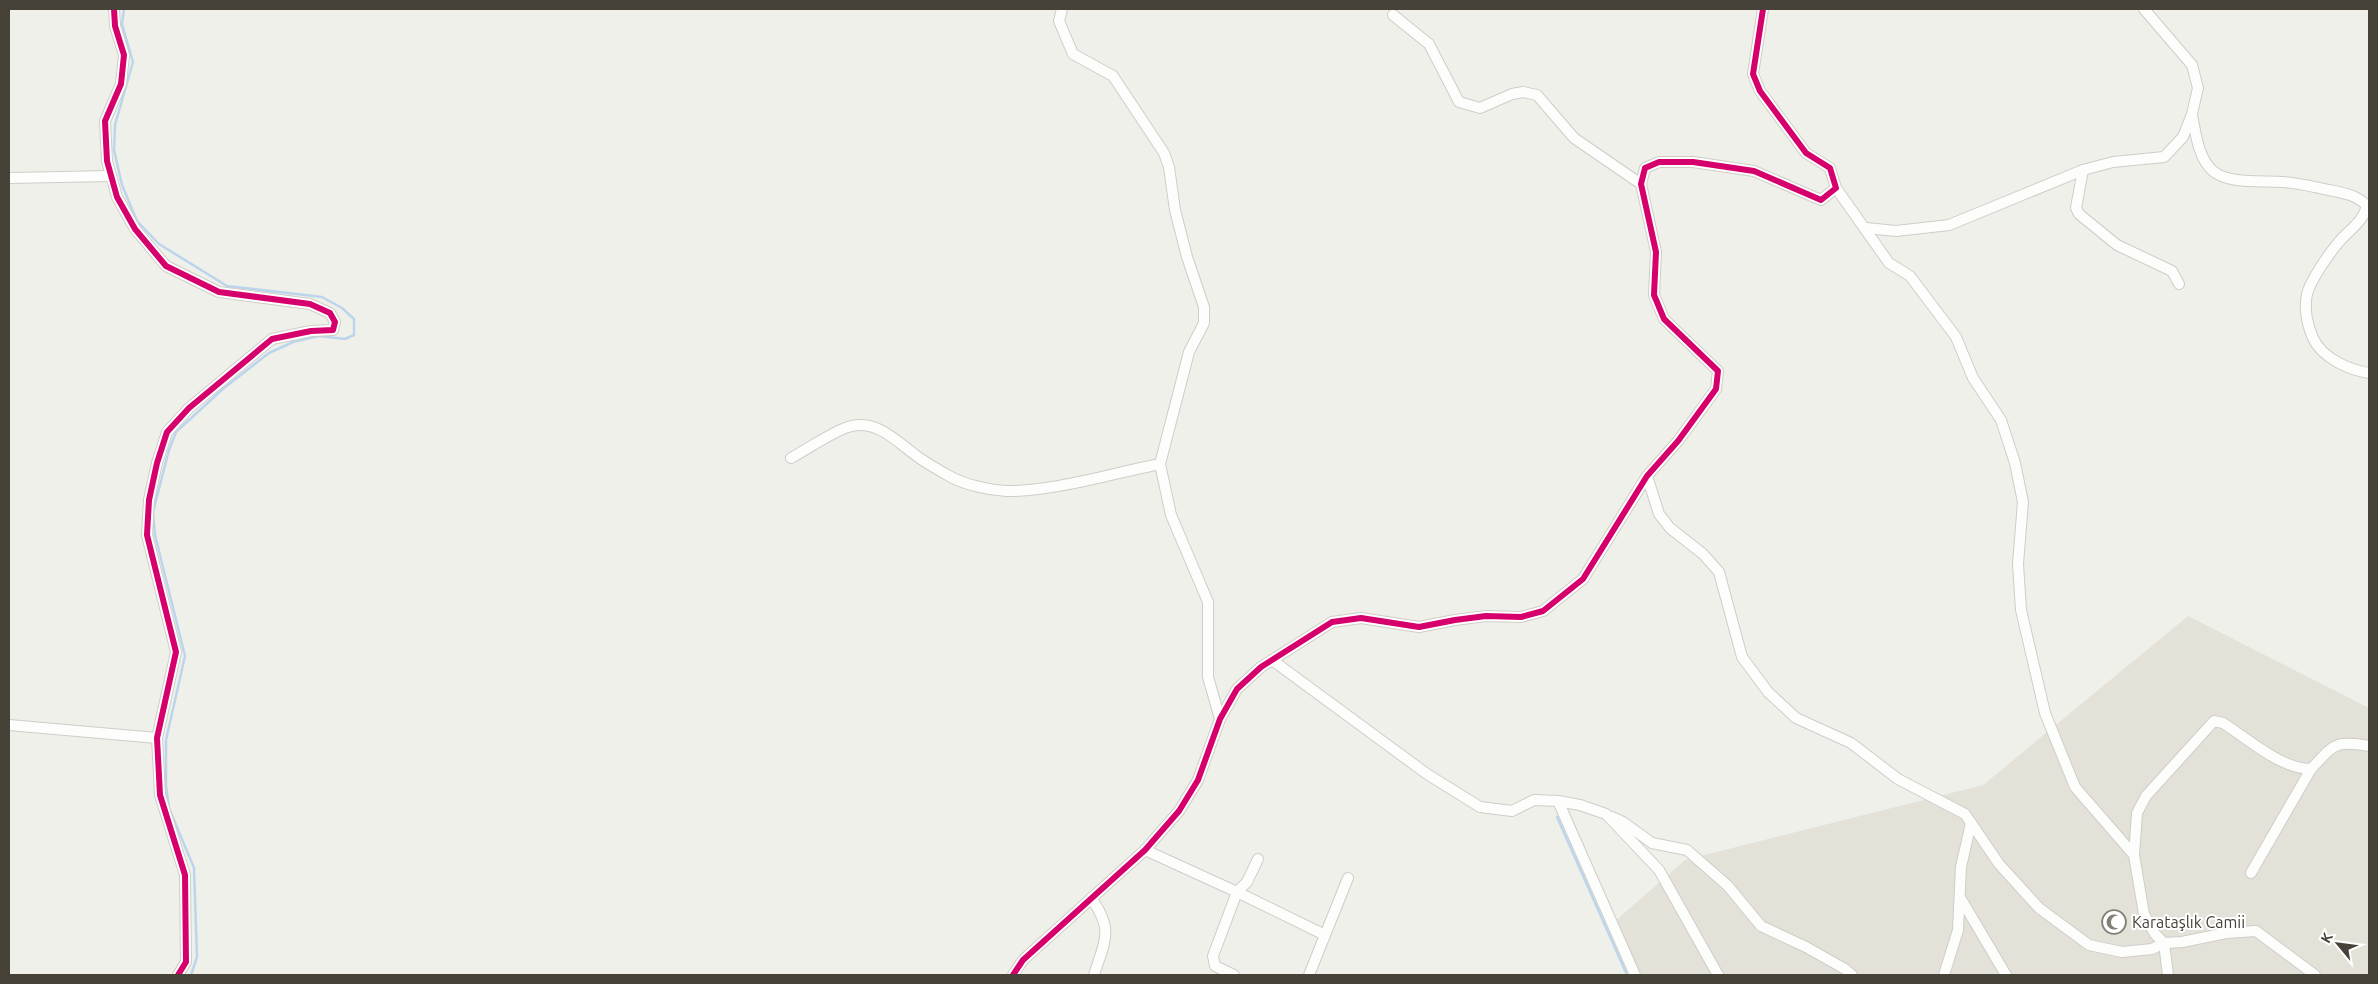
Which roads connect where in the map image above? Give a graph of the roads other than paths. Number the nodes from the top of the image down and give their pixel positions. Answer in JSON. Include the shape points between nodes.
{"nodes":[{"id":1,"x":114,"y":9,"type":"edge"},
{"id":2,"x":1062,"y":9,"type":"edge"},
{"id":3,"x":1763,"y":9,"type":"edge"},
{"id":4,"x":2144,"y":9,"type":"edge"},
{"id":5,"x":1393,"y":15,"type":"dead end"},
{"id":6,"x":2192,"y":114,"type":"junction"},
{"id":7,"x":2083,"y":170,"type":"junction"},
{"id":8,"x":111,"y":176,"type":"junction"},
{"id":9,"x":9,"y":178,"type":"edge"},
{"id":10,"x":1641,"y":184,"type":"junction"},
{"id":11,"x":1836,"y":188,"type":"junction"},
{"id":12,"x":1866,"y":228,"type":"junction"},
{"id":13,"x":2179,"y":284,"type":"dead end"},
{"id":14,"x":2369,"y":373,"type":"edge"},
{"id":15,"x":792,"y":458,"type":"dead end"},
{"id":16,"x":1160,"y":464,"type":"junction"},
{"id":17,"x":1648,"y":476,"type":"junction"},
{"id":18,"x":1272,"y":660,"type":"junction"},
{"id":19,"x":1220,"y":719,"type":"junction"},
{"id":20,"x":9,"y":725,"type":"edge"},
{"id":21,"x":157,"y":738,"type":"junction"},
{"id":22,"x":2369,"y":746,"type":"edge"},
{"id":23,"x":2311,"y":768,"type":"junction"},
{"id":24,"x":1558,"y":801,"type":"junction"},
{"id":25,"x":1606,"y":814,"type":"junction"},
{"id":26,"x":1971,"y":823,"type":"junction"},
{"id":27,"x":1146,"y":850,"type":"junction"},
{"id":28,"x":2134,"y":856,"type":"junction"},
{"id":29,"x":1258,"y":859,"type":"dead end"},
{"id":30,"x":2251,"y":873,"type":"dead end"},
{"id":31,"x":1348,"y":878,"type":"dead end"},
{"id":32,"x":1237,"y":892,"type":"junction"},
{"id":33,"x":1091,"y":898,"type":"junction"},
{"id":34,"x":1961,"y":899,"type":"junction"},
{"id":35,"x":1325,"y":935,"type":"junction"},
{"id":36,"x":2164,"y":943,"type":"junction"},
{"id":37,"x":178,"y":975,"type":"edge"},
{"id":38,"x":1013,"y":975,"type":"edge"},
{"id":39,"x":1094,"y":975,"type":"edge"},
{"id":40,"x":1234,"y":975,"type":"edge"},
{"id":41,"x":1310,"y":975,"type":"edge"},
{"id":42,"x":1635,"y":975,"type":"edge"},
{"id":43,"x":1718,"y":975,"type":"edge"},
{"id":44,"x":1852,"y":975,"type":"edge"},
{"id":45,"x":1944,"y":975,"type":"edge"},
{"id":46,"x":2006,"y":975,"type":"edge"},
{"id":47,"x":2168,"y":975,"type":"edge"},
{"id":48,"x":2315,"y":975,"type":"edge"}],
"edges":[{"from":1,"to":8,"type":"street","via":[[115,26],[124,55],[121,84],[105,121]]},
{"from":2,"to":16,"type":"street","via":[[1059,21],[1073,54],[1113,76],[1164,153],[1175,210],[1204,307],[1204,323],[1189,352]]},
{"from":3,"to":11,"type":"street","via":[[1753,74],[1760,91],[1806,153],[1830,168]]},
{"from":4,"to":6,"type":"street","via":[[2192,65],[2198,88]]},
{"from":5,"to":10,"type":"street","via":[[1429,44],[1459,102],[1480,108],[1512,94],[1537,95],[1574,138]]},
{"from":6,"to":7,"type":"street","via":[[2183,137],[2164,157],[2113,162]]},
{"from":6,"to":14,"type":"street","via":[[2197,142],[2214,173],[2244,182],[2284,182],[2336,192],[2359,198],[2366,206],[2364,216],[2338,242],[2307,293],[2307,325],[2316,344],[2332,359],[2356,371]]},
{"from":7,"to":12,"type":"street","via":[[1949,225],[1896,231]]},
{"from":7,"to":13,"type":"street","via":[[2076,208],[2079,214],[2117,245],[2172,271]]},
{"from":8,"to":9,"type":"street"},
{"from":8,"to":21,"type":"street","via":[[117,197],[135,229],[166,266],[219,292],[310,304],[330,313],[335,322],[333,330],[272,339],[188,408],[167,432],[149,500],[146,535],[176,652]]},
{"from":10,"to":11,"type":"street","via":[[1645,168],[1659,162],[1693,162],[1754,171],[1821,200]]},
{"from":10,"to":17,"type":"street","via":[[1656,252],[1654,295],[1664,319],[1718,371],[1716,389]]},
{"from":11,"to":12,"type":"street"},
{"from":12,"to":28,"type":"street","via":[[1872,242],[1889,263],[1910,276],[1956,336],[1973,378],[2001,420],[2023,502],[2018,564],[2021,610],[2045,713],[2075,786]]},
{"from":15,"to":16,"type":"street","via":[[847,427],[863,424],[892,436],[919,458],[952,478],[1005,491],[1047,487]]},
{"from":16,"to":19,"type":"street","via":[[1172,515],[1208,602],[1208,677]]},
{"from":17,"to":18,"type":"street","via":[[1583,579],[1543,612],[1521,617],[1486,616],[1419,627],[1361,618],[1332,622]]},
{"from":17,"to":26,"type":"street","via":[[1659,514],[1719,572],[1742,656],[1768,692],[1796,718],[1851,743],[1898,779],[1965,814]]},
{"from":18,"to":19,"type":"street","via":[[1237,689]]},
{"from":18,"to":24,"type":"street","via":[[1427,774],[1480,807],[1512,811],[1534,800]]},
{"from":19,"to":27,"type":"street","via":[[1198,780],[1179,811]]},
{"from":20,"to":21,"type":"street"},
{"from":21,"to":37,"type":"street","via":[[160,795],[185,875],[186,962]]},
{"from":22,"to":23,"type":"street","via":[[2348,742],[2333,745]]},
{"from":23,"to":28,"type":"street","via":[[2302,769],[2282,763],[2223,723],[2214,721],[2146,796],[2137,813]]},
{"from":23,"to":30,"type":"street"},
{"from":24,"to":25,"type":"street"},
{"from":24,"to":42,"type":"street"},
{"from":25,"to":43,"type":"street","via":[[1658,870]]},
{"from":25,"to":44,"type":"street","via":[[1623,822],[1652,844],[1687,850],[1728,886],[1761,926],[1806,947]]},
{"from":26,"to":34,"type":"street","via":[[1961,866]]},
{"from":26,"to":36,"type":"street","via":[[1999,864],[2039,908],[2088,945],[2122,952],[2152,949]]},
{"from":27,"to":32,"type":"street"},
{"from":27,"to":33,"type":"street"},
{"from":28,"to":36,"type":"street","via":[[2144,914]]},
{"from":29,"to":32,"type":"street","via":[[1247,882]]},
{"from":31,"to":35,"type":"street"},
{"from":32,"to":35,"type":"street"},
{"from":32,"to":40,"type":"street","via":[[1214,956],[1215,966]]},
{"from":33,"to":38,"type":"street","via":[[1023,960]]},
{"from":33,"to":39,"type":"street","via":[[1102,914],[1106,935]]},
{"from":34,"to":45,"type":"street","via":[[1958,930]]},
{"from":34,"to":46,"type":"street"},
{"from":35,"to":41,"type":"street"},
{"from":36,"to":47,"type":"street"},
{"from":36,"to":48,"type":"street","via":[[2256,931]]}]}
